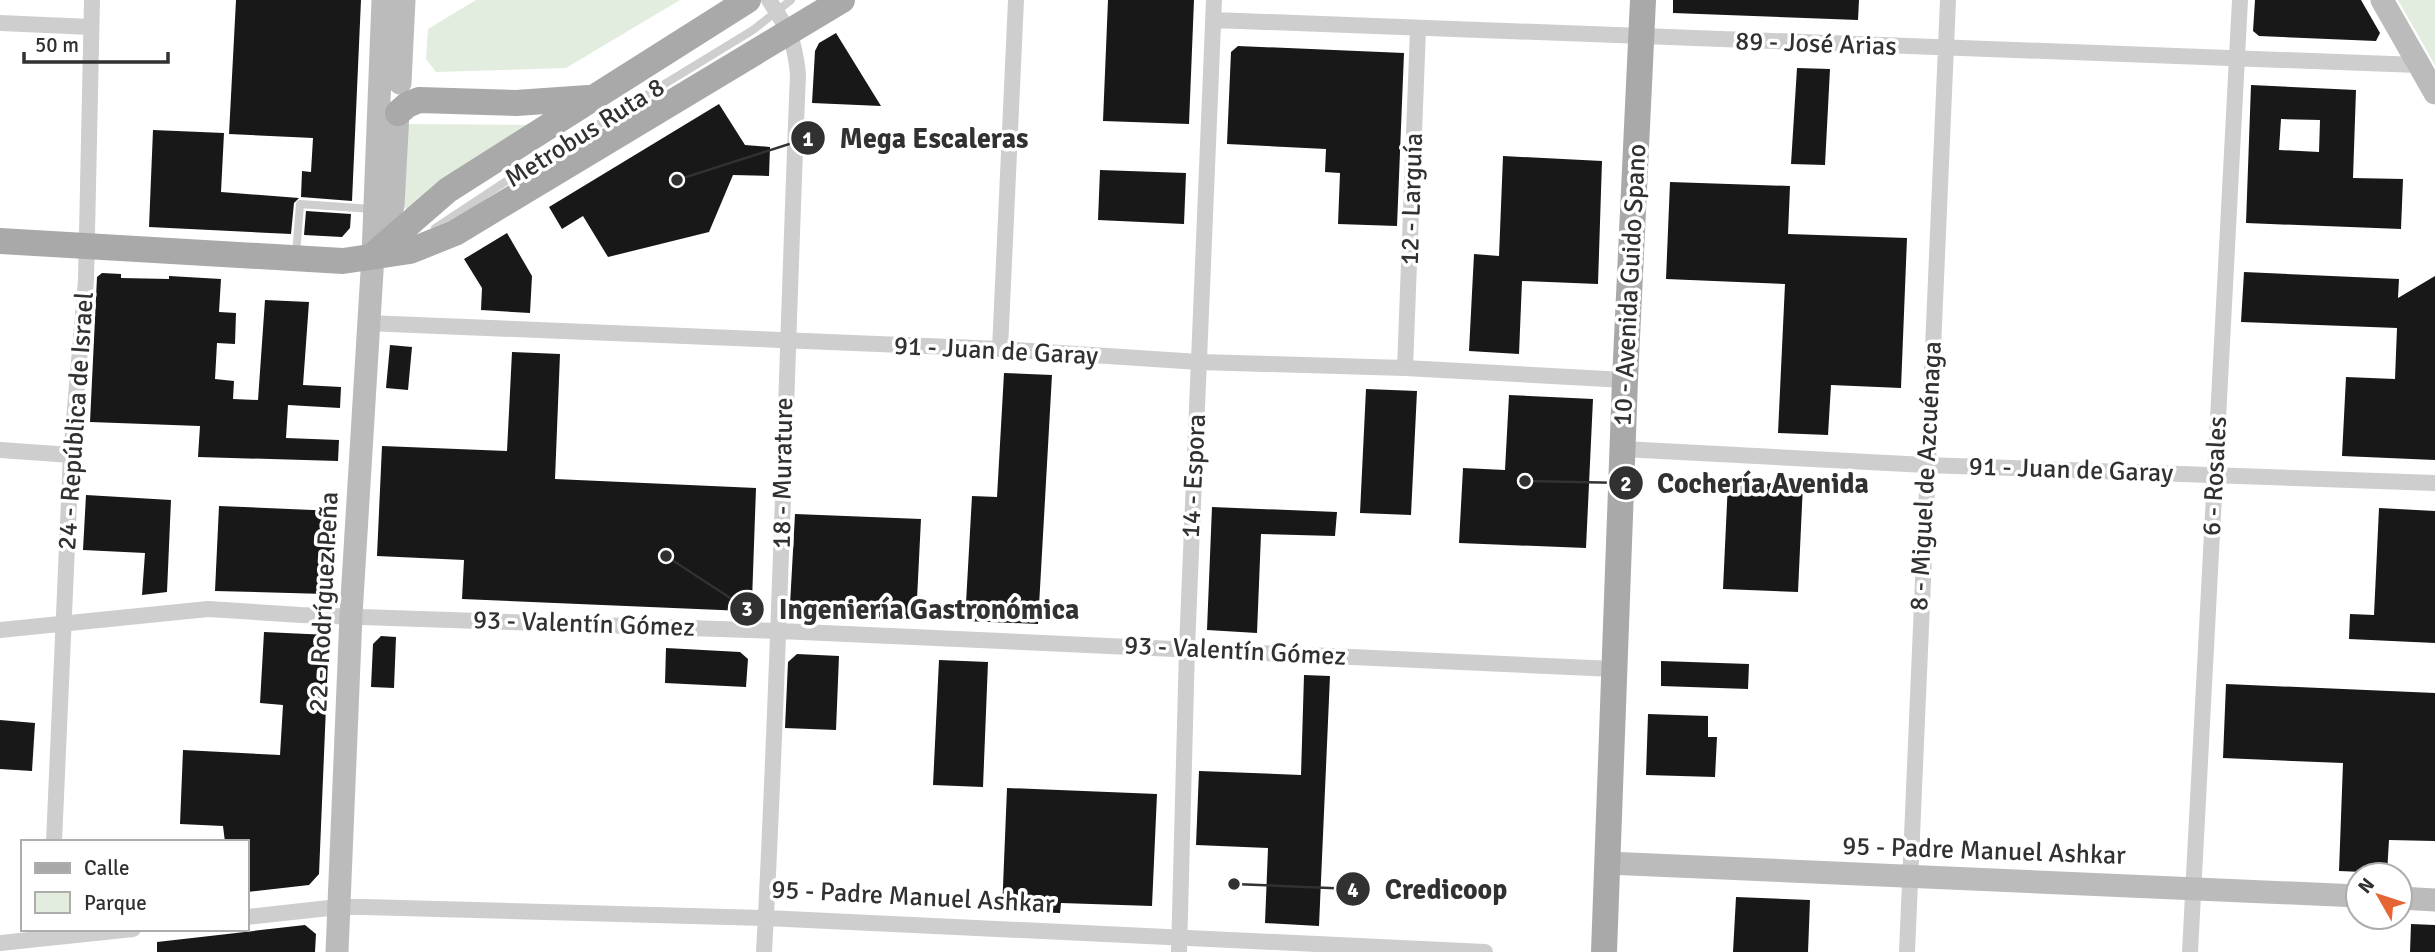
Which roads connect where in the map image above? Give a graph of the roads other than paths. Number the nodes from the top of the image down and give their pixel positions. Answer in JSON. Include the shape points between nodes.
{"nodes":[{"id":1,"x":92,"y":0,"type":"edge"},
{"id":2,"x":383,"y":0,"type":"edge"},
{"id":3,"x":404,"y":0,"type":"edge"},
{"id":4,"x":748,"y":0,"type":"edge"},
{"id":5,"x":791,"y":0,"type":"edge"},
{"id":6,"x":824,"y":0,"type":"edge"},
{"id":7,"x":842,"y":0,"type":"edge"},
{"id":8,"x":1016,"y":0,"type":"edge"},
{"id":9,"x":1214,"y":0,"type":"edge"},
{"id":10,"x":1643,"y":0,"type":"edge"},
{"id":11,"x":1948,"y":0,"type":"edge"},
{"id":12,"x":2240,"y":0,"type":"edge"},
{"id":13,"x":2382,"y":0,"type":"edge"},
{"id":14,"x":778,"y":14,"type":"edge"},
{"id":15,"x":1214,"y":20,"type":"junction"},
{"id":16,"x":0,"y":23,"type":"edge"},
{"id":17,"x":91,"y":27,"type":"junction"},
{"id":18,"x":1418,"y":29,"type":"junction"},
{"id":19,"x":1642,"y":37,"type":"junction"},
{"id":20,"x":1947,"y":49,"type":"junction"},
{"id":21,"x":2237,"y":59,"type":"junction"},
{"id":22,"x":2418,"y":65,"type":"junction"},
{"id":23,"x":2435,"y":93,"type":"edge"},
{"id":24,"x":593,"y":97,"type":"junction"},
{"id":25,"x":406,"y":99,"type":"junction"},
{"id":26,"x":374,"y":209,"type":"junction"},
{"id":27,"x":0,"y":241,"type":"edge"},
{"id":28,"x":85,"y":244,"type":"junction"},
{"id":29,"x":373,"y":255,"type":"junction"},
{"id":30,"x":296,"y":258,"type":"junction"},
{"id":31,"x":367,"y":323,"type":"junction"},
{"id":32,"x":787,"y":342,"type":"junction"},
{"id":33,"x":1000,"y":349,"type":"junction"},
{"id":34,"x":1199,"y":362,"type":"junction"},
{"id":35,"x":1405,"y":368,"type":"junction"},
{"id":36,"x":1625,"y":380,"type":"junction"},
{"id":37,"x":1623,"y":449,"type":"junction"},
{"id":38,"x":0,"y":450,"type":"edge"},
{"id":39,"x":71,"y":455,"type":"junction"},
{"id":40,"x":1926,"y":465,"type":"junction"},
{"id":41,"x":2216,"y":475,"type":"junction"},
{"id":42,"x":2435,"y":483,"type":"edge"},
{"id":43,"x":351,"y":615,"type":"junction"},
{"id":44,"x":63,"y":624,"type":"junction"},
{"id":45,"x":0,"y":630,"type":"edge"},
{"id":46,"x":779,"y":631,"type":"junction"},
{"id":47,"x":1187,"y":648,"type":"junction"},
{"id":48,"x":1615,"y":669,"type":"junction"},
{"id":49,"x":54,"y":840,"type":"edge"},
{"id":50,"x":1607,"y":863,"type":"junction"},
{"id":51,"x":1909,"y":875,"type":"junction"},
{"id":52,"x":2192,"y":888,"type":"junction"},
{"id":53,"x":2344,"y":895,"type":"edge"},
{"id":54,"x":2414,"y":899,"type":"edge"},
{"id":55,"x":2435,"y":900,"type":"edge"},
{"id":56,"x":338,"y":907,"type":"junction"},
{"id":57,"x":248,"y":917,"type":"edge"},
{"id":58,"x":766,"y":918,"type":"junction"},
{"id":59,"x":100,"y":931,"type":"edge"},
{"id":60,"x":50,"y":934,"type":"edge"},
{"id":61,"x":0,"y":943,"type":"edge"},
{"id":62,"x":1179,"y":944,"type":"edge"},
{"id":63,"x":337,"y":952,"type":"edge"},
{"id":64,"x":764,"y":952,"type":"edge"},
{"id":65,"x":1485,"y":952,"type":"edge"},
{"id":66,"x":1604,"y":952,"type":"edge"},
{"id":67,"x":1907,"y":952,"type":"edge"},
{"id":68,"x":2190,"y":952,"type":"edge"}],
"edges":[{"from":1,"to":17,"type":"street","name":"24 - República de Israel"},
{"from":2,"to":26,"type":"street","name":"22 - Rodríguez Peña"},
{"from":3,"to":25,"type":"street","name":"22 - Rodríguez Peña"},
{"from":4,"to":24,"type":"main road"},
{"from":5,"to":14,"type":"lane"},
{"from":6,"to":14,"type":"lane"},
{"from":7,"to":14,"type":"main road"},
{"from":8,"to":33,"type":"street"},
{"from":9,"to":15,"type":"street","name":"14 - Espora"},
{"from":10,"to":19,"type":"main road","name":"10 - Avenida Guido Spano"},
{"from":11,"to":20,"type":"street","name":"8 - Miguel de Azcuénaga"},
{"from":12,"to":21,"type":"street","name":"6 - Rosales"},
{"from":13,"to":22,"type":"street"},
{"from":14,"to":29,"type":"main road","via":[[455,233],[410,251]]},
{"from":14,"to":32,"type":"street","name":"18 - Murature","via":[[795,50],[798,74]]},
{"from":15,"to":18,"type":"street","name":"89 - José Arias"},
{"from":15,"to":34,"type":"street","name":"14 - Espora"},
{"from":16,"to":17,"type":"street"},
{"from":17,"to":28,"type":"street","name":"24 - República de Israel"},
{"from":18,"to":19,"type":"street","name":"89 - José Arias"},
{"from":18,"to":35,"type":"street","name":"12 - Larguía"},
{"from":19,"to":20,"type":"street","name":"89 - José Arias"},
{"from":19,"to":36,"type":"main road","name":"10 - Avenida Guido Spano"},
{"from":20,"to":21,"type":"street","name":"89 - José Arias"},
{"from":20,"to":40,"type":"street","name":"8 - Miguel de Azcuénaga"},
{"from":21,"to":22,"type":"street","name":"89 - José Arias"},
{"from":21,"to":41,"type":"street","name":"6 - Rosales"},
{"from":22,"to":23,"type":"street"},
{"from":24,"to":25,"type":"main road","via":[[516,103]]},
{"from":24,"to":29,"type":"main road","via":[[434,200]]},
{"from":25,"to":29,"type":"street","name":"22 - Rodríguez Peña","via":[[393,206]]},
{"from":26,"to":29,"type":"street","name":"22 - Rodríguez Peña"},
{"from":26,"to":30,"type":"lane","via":[[300,204]]},
{"from":27,"to":28,"type":"main road"},
{"from":28,"to":30,"type":"main road"},
{"from":28,"to":39,"type":"street","name":"24 - República de Israel"},
{"from":29,"to":30,"type":"main road","via":[[343,261]]},
{"from":29,"to":31,"type":"street","name":"22 - Rodríguez Peña"},
{"from":31,"to":32,"type":"street","name":"91 - Juan de Garay"},
{"from":31,"to":43,"type":"street","name":"22 - Rodríguez Peña"},
{"from":32,"to":33,"type":"street","name":"91 - Juan de Garay"},
{"from":32,"to":46,"type":"street","name":"18 - Murature"},
{"from":33,"to":34,"type":"street","name":"91 - Juan de Garay"},
{"from":34,"to":35,"type":"street","name":"91 - Juan de Garay"},
{"from":34,"to":47,"type":"street","name":"14 - Espora"},
{"from":35,"to":36,"type":"street","name":"91 - Juan de Garay"},
{"from":36,"to":37,"type":"main road","name":"10 - Avenida Guido Spano"},
{"from":37,"to":40,"type":"street","name":"91 - Juan de Garay"},
{"from":37,"to":48,"type":"main road","name":"10 - Avenida Guido Spano"},
{"from":38,"to":39,"type":"street"},
{"from":39,"to":44,"type":"street","name":"24 - República de Israel"},
{"from":40,"to":41,"type":"street","name":"91 - Juan de Garay"},
{"from":40,"to":51,"type":"street","name":"8 - Miguel de Azcuénaga"},
{"from":41,"to":42,"type":"street","name":"91 - Juan de Garay"},
{"from":41,"to":52,"type":"street","name":"6 - Rosales"},
{"from":43,"to":44,"type":"street","name":"93 - Valentín Gómez","via":[[208,609]]},
{"from":43,"to":46,"type":"street","name":"93 - Valentín Gómez"},
{"from":43,"to":56,"type":"street","name":"22 - Rodríguez Peña"},
{"from":44,"to":45,"type":"street","name":"93 - Valentín Gómez"},
{"from":44,"to":49,"type":"street","name":"24 - República de Israel"},
{"from":46,"to":47,"type":"street","name":"93 - Valentín Gómez"},
{"from":46,"to":58,"type":"street","name":"18 - Murature"},
{"from":47,"to":48,"type":"street","name":"93 - Valentín Gómez"},
{"from":47,"to":62,"type":"street","name":"14 - Espora"},
{"from":48,"to":50,"type":"main road","name":"10 - Avenida Guido Spano"},
{"from":50,"to":51,"type":"street","name":"95 - Padre Manuel Ashkar"},
{"from":50,"to":66,"type":"main road","name":"10 - Avenida Guido Spano"},
{"from":51,"to":52,"type":"street","name":"95 - Padre Manuel Ashkar"},
{"from":51,"to":67,"type":"street","name":"8 - Miguel de Azcuénaga"},
{"from":52,"to":53,"type":"street","name":"95 - Padre Manuel Ashkar"},
{"from":52,"to":68,"type":"street","name":"6 - Rosales"},
{"from":54,"to":55,"type":"street"},
{"from":56,"to":57,"type":"street","name":"95 - Padre Manuel Ashkar"},
{"from":56,"to":58,"type":"street","name":"95 - Padre Manuel Ashkar"},
{"from":56,"to":63,"type":"street","name":"22 - Rodríguez Peña"},
{"from":58,"to":62,"type":"street","name":"95 - Padre Manuel Ashkar"},
{"from":58,"to":64,"type":"street","name":"18 - Murature"},
{"from":59,"to":60,"type":"street"},
{"from":60,"to":61,"type":"street"},
{"from":62,"to":65,"type":"street","name":"95 - Padre Manuel Ashkar"}]}
